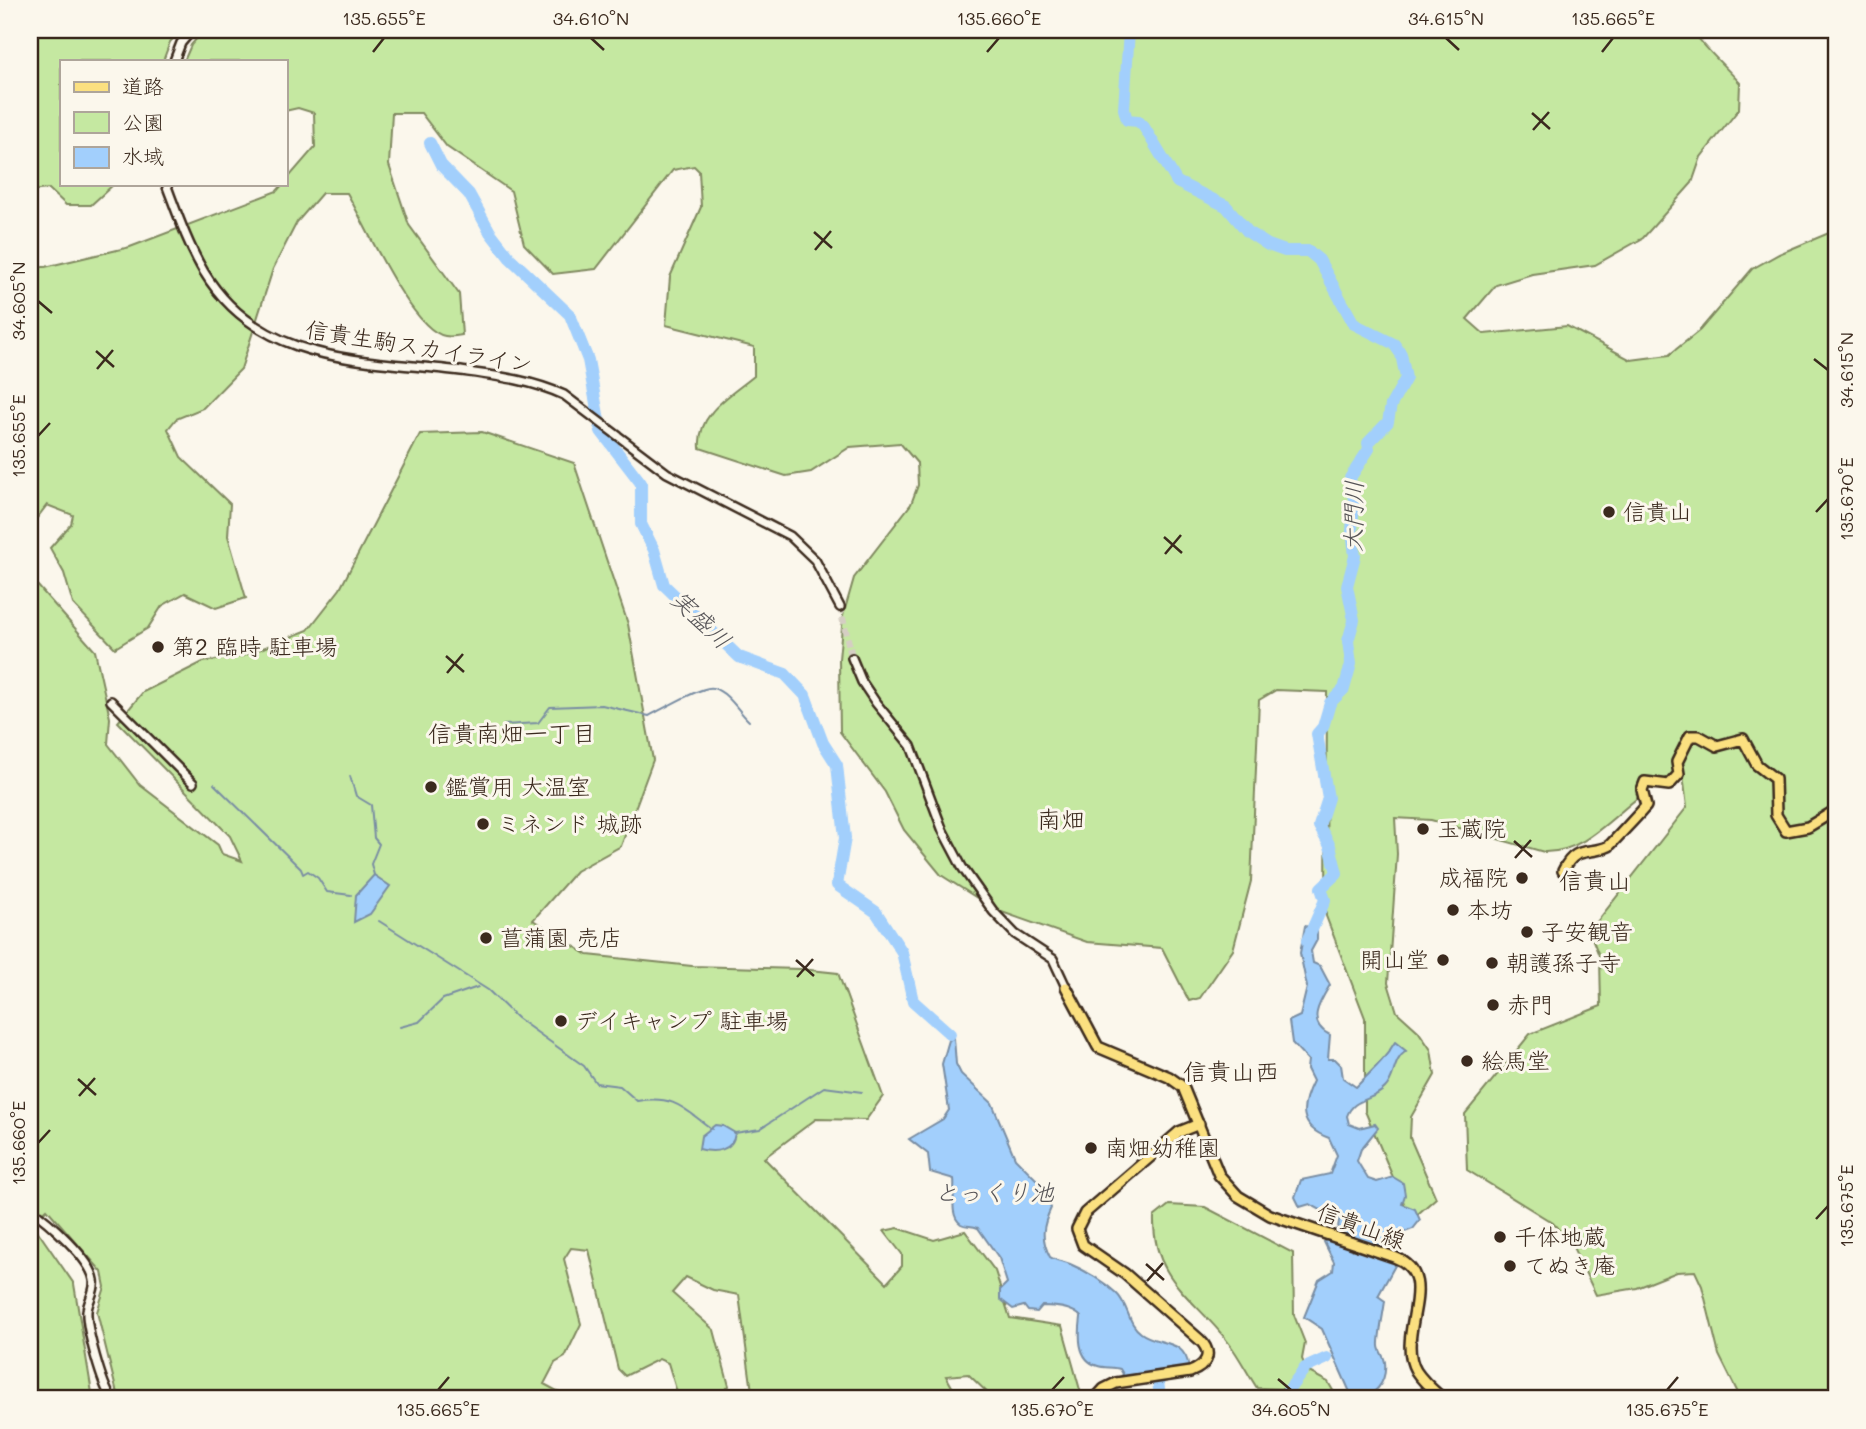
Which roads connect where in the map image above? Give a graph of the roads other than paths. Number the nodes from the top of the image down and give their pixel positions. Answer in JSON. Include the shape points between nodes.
{"nodes":[{"id":1,"x":192,"y":30,"type":"edge"},
{"id":2,"x":174,"y":60,"type":"edge"},
{"id":3,"x":167,"y":186,"type":"edge"},
{"id":4,"x":840,"y":607,"type":"tunnel mouth"},
{"id":5,"x":852,"y":658,"type":"tunnel mouth"},
{"id":6,"x":111,"y":701,"type":"dead end"},
{"id":7,"x":193,"y":783,"type":"dead end"},
{"id":8,"x":1836,"y":810,"type":"edge"},
{"id":9,"x":1563,"y":871,"type":"dead end"},
{"id":10,"x":1066,"y":987,"type":"joint"},
{"id":11,"x":1199,"y":1125,"type":"junction"},
{"id":12,"x":30,"y":1209,"type":"edge"},
{"id":13,"x":112,"y":1399,"type":"edge"},
{"id":14,"x":1095,"y":1399,"type":"edge"},
{"id":15,"x":1443,"y":1399,"type":"edge"}],
"edges":[{"from":1,"to":2,"type":"street"},
{"from":3,"to":4,"type":"street","name":"信貴生駒スカイライン","via":[[203,271],[225,301],[262,332],[326,356],[507,377],[548,387],[667,473],[790,536],[815,560]]},
{"from":5,"to":10,"type":"street","via":[[876,703],[912,746],[943,831],[962,867],[1015,934],[1053,959]]},
{"from":6,"to":7,"type":"street"},
{"from":8,"to":9,"type":"main road","via":[[1808,827],[1786,831],[1776,815],[1775,779],[1757,765],[1743,739],[1717,746],[1690,736],[1677,762],[1679,774],[1669,785],[1645,782],[1646,806],[1638,818],[1607,847],[1572,856]]},
{"from":10,"to":11,"type":"main road","name":"信貴山線","via":[[1095,1044],[1176,1081],[1190,1098]]},
{"from":11,"to":14,"type":"main road","via":[[1179,1132],[1085,1213],[1077,1232],[1086,1248],[1120,1270],[1203,1342],[1206,1362],[1190,1372],[1112,1385]]},
{"from":11,"to":15,"type":"main road","name":"信貴山線","via":[[1219,1174],[1233,1191],[1270,1215],[1409,1264],[1418,1279],[1410,1354],[1415,1370]]},
{"from":12,"to":13,"type":"street","via":[[92,1270],[95,1283],[87,1312],[100,1371]]}]}
